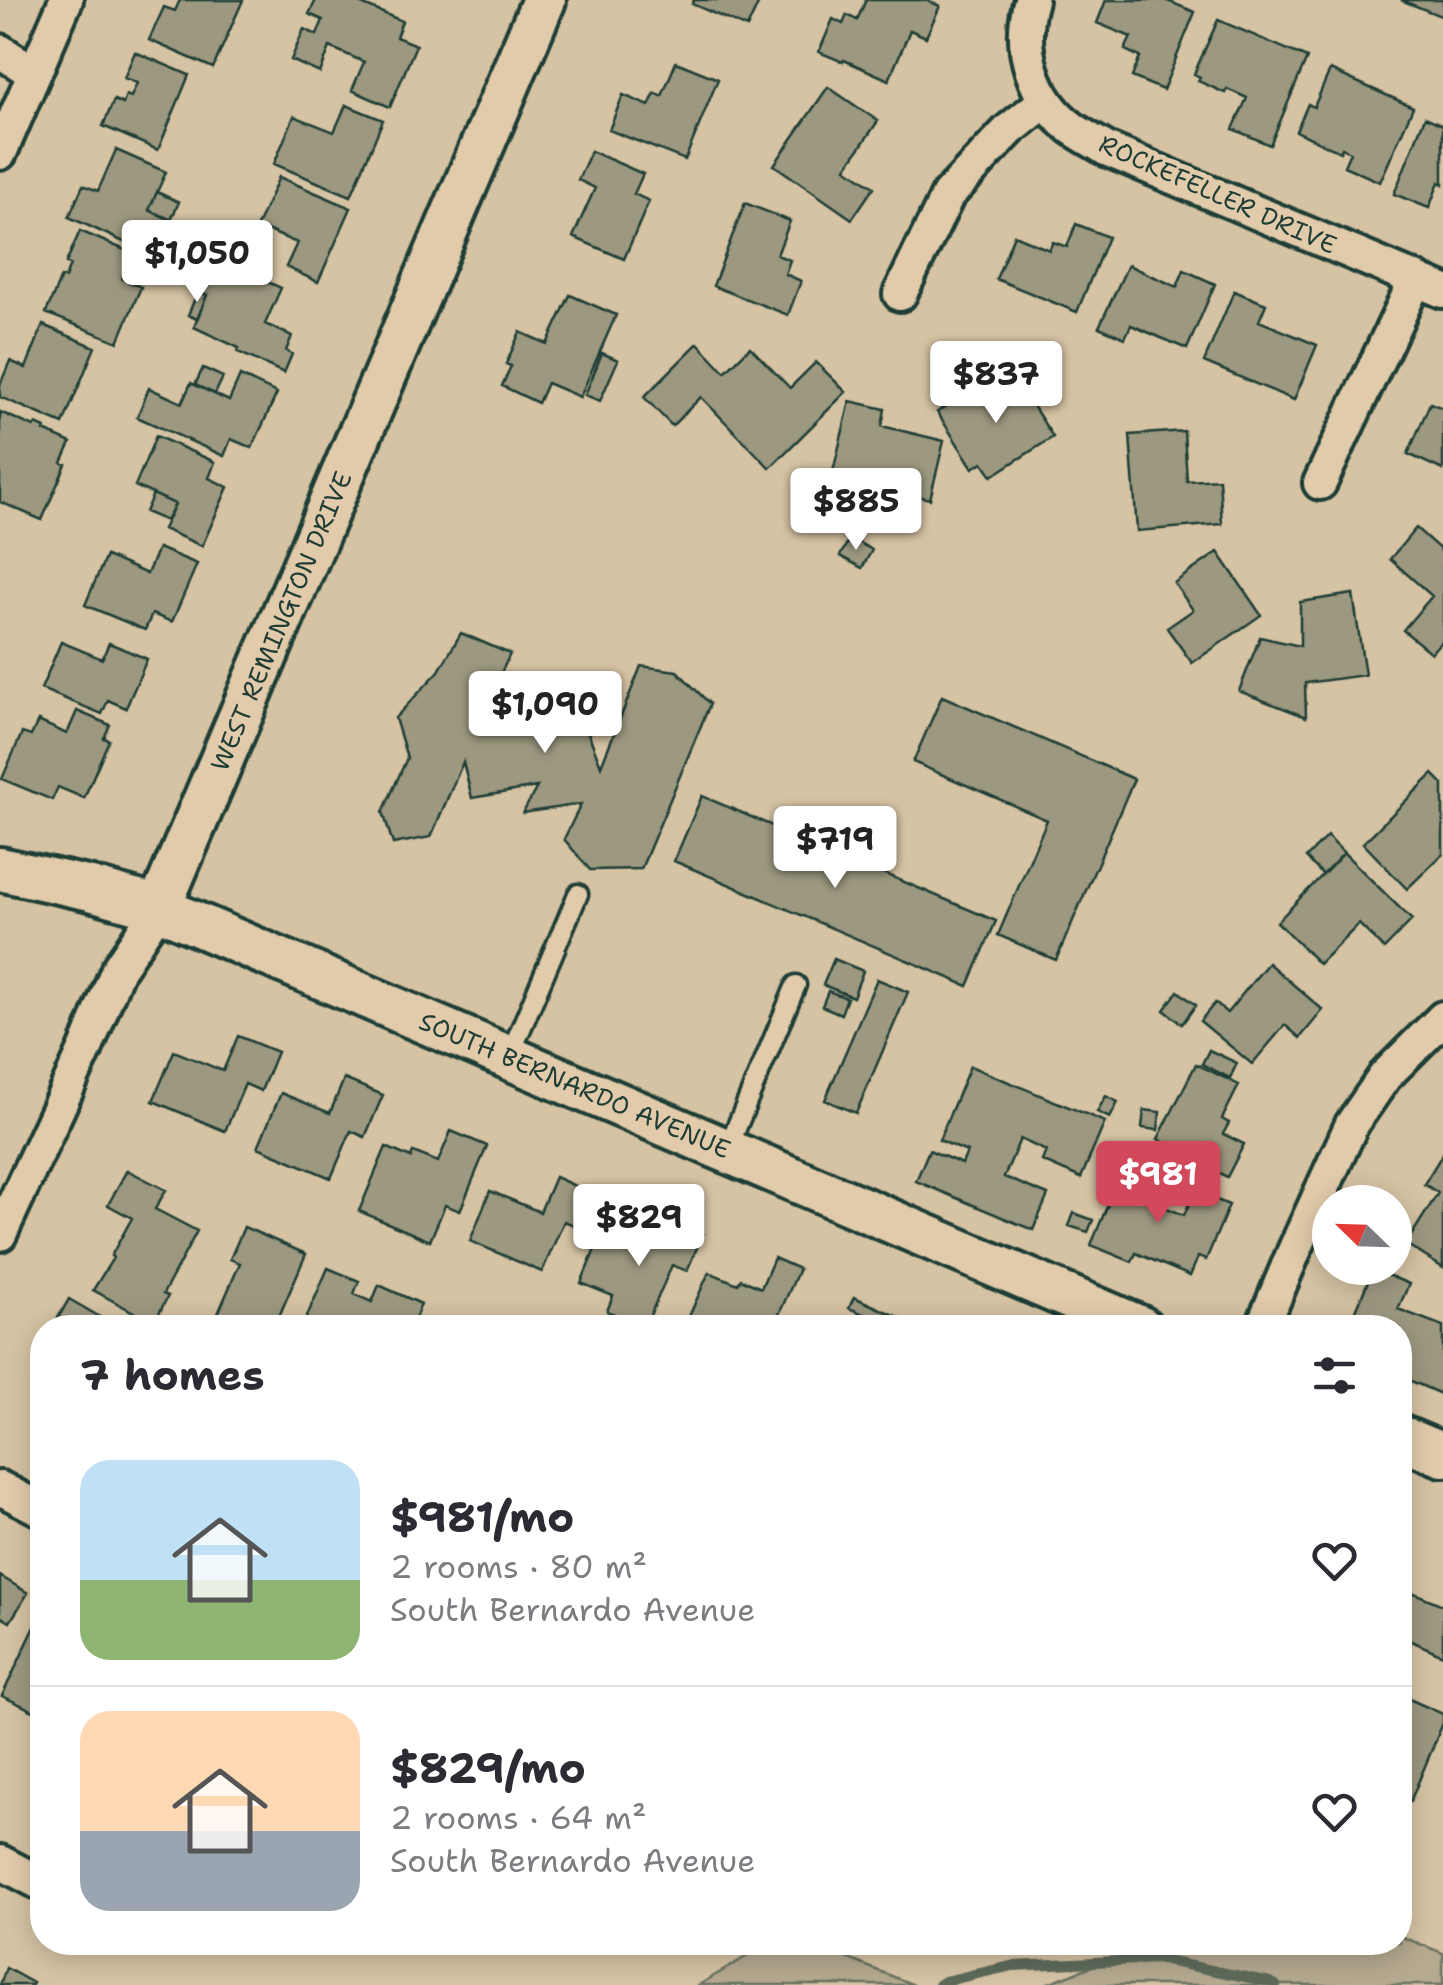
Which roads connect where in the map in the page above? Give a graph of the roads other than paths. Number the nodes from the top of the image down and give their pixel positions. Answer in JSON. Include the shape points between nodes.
{"nodes":[{"id":1,"x":66,"y":0,"type":"edge"},
{"id":2,"x":544,"y":0,"type":"edge"},
{"id":3,"x":1031,"y":0,"type":"edge"},
{"id":4,"x":0,"y":50,"type":"edge"},
{"id":5,"x":34,"y":73,"type":"junction"},
{"id":6,"x":1045,"y":101,"type":"junction"},
{"id":7,"x":0,"y":152,"type":"edge"},
{"id":8,"x":1430,"y":285,"type":"edge"},
{"id":9,"x":900,"y":294,"type":"dead end"},
{"id":10,"x":1320,"y":483,"type":"dead end"},
{"id":11,"x":0,"y":869,"type":"edge"},
{"id":12,"x":578,"y":894,"type":"dead end"},
{"id":13,"x":159,"y":908,"type":"junction"},
{"id":14,"x":796,"y":985,"type":"dead end"},
{"id":15,"x":1443,"y":1018,"type":"edge"},
{"id":16,"x":509,"y":1058,"type":"junction"},
{"id":17,"x":727,"y":1150,"type":"junction"},
{"id":18,"x":0,"y":1234,"type":"edge"},
{"id":19,"x":1111,"y":1315,"type":"edge"},
{"id":20,"x":1267,"y":1315,"type":"edge"},
{"id":21,"x":1412,"y":1442,"type":"edge"},
{"id":22,"x":1443,"y":1455,"type":"edge"},
{"id":23,"x":0,"y":1488,"type":"edge"},
{"id":24,"x":30,"y":1504,"type":"edge"},
{"id":25,"x":0,"y":1862,"type":"edge"},
{"id":26,"x":30,"y":1878,"type":"edge"}],
"edges":[{"from":1,"to":5,"type":"street"},
{"from":2,"to":13,"type":"street","name":"WEST REMINGTON DRIVE"},
{"from":3,"to":6,"type":"street","name":"ROCKEFELLER DRIVE","via":[[1026,41]]},
{"from":4,"to":5,"type":"street"},
{"from":5,"to":7,"type":"street"},
{"from":6,"to":8,"type":"street","name":"ROCKEFELLER DRIVE","via":[[1070,127],[1106,148]]},
{"from":6,"to":9,"type":"street","via":[[948,194]]},
{"from":8,"to":10,"type":"street"},
{"from":11,"to":13,"type":"street","name":"SOUTH BERNARDO AVENUE"},
{"from":12,"to":16,"type":"lane"},
{"from":13,"to":16,"type":"street","name":"SOUTH BERNARDO AVENUE"},
{"from":13,"to":18,"type":"street","name":"WEST REMINGTON DRIVE","via":[[118,969]]},
{"from":14,"to":17,"type":"lane"},
{"from":15,"to":20,"type":"street","via":[[1384,1076],[1352,1124]]},
{"from":16,"to":17,"type":"street","name":"SOUTH BERNARDO AVENUE"},
{"from":17,"to":19,"type":"street","name":"SOUTH BERNARDO AVENUE"},
{"from":21,"to":22,"type":"street"},
{"from":23,"to":24,"type":"street"},
{"from":25,"to":26,"type":"street"}]}
